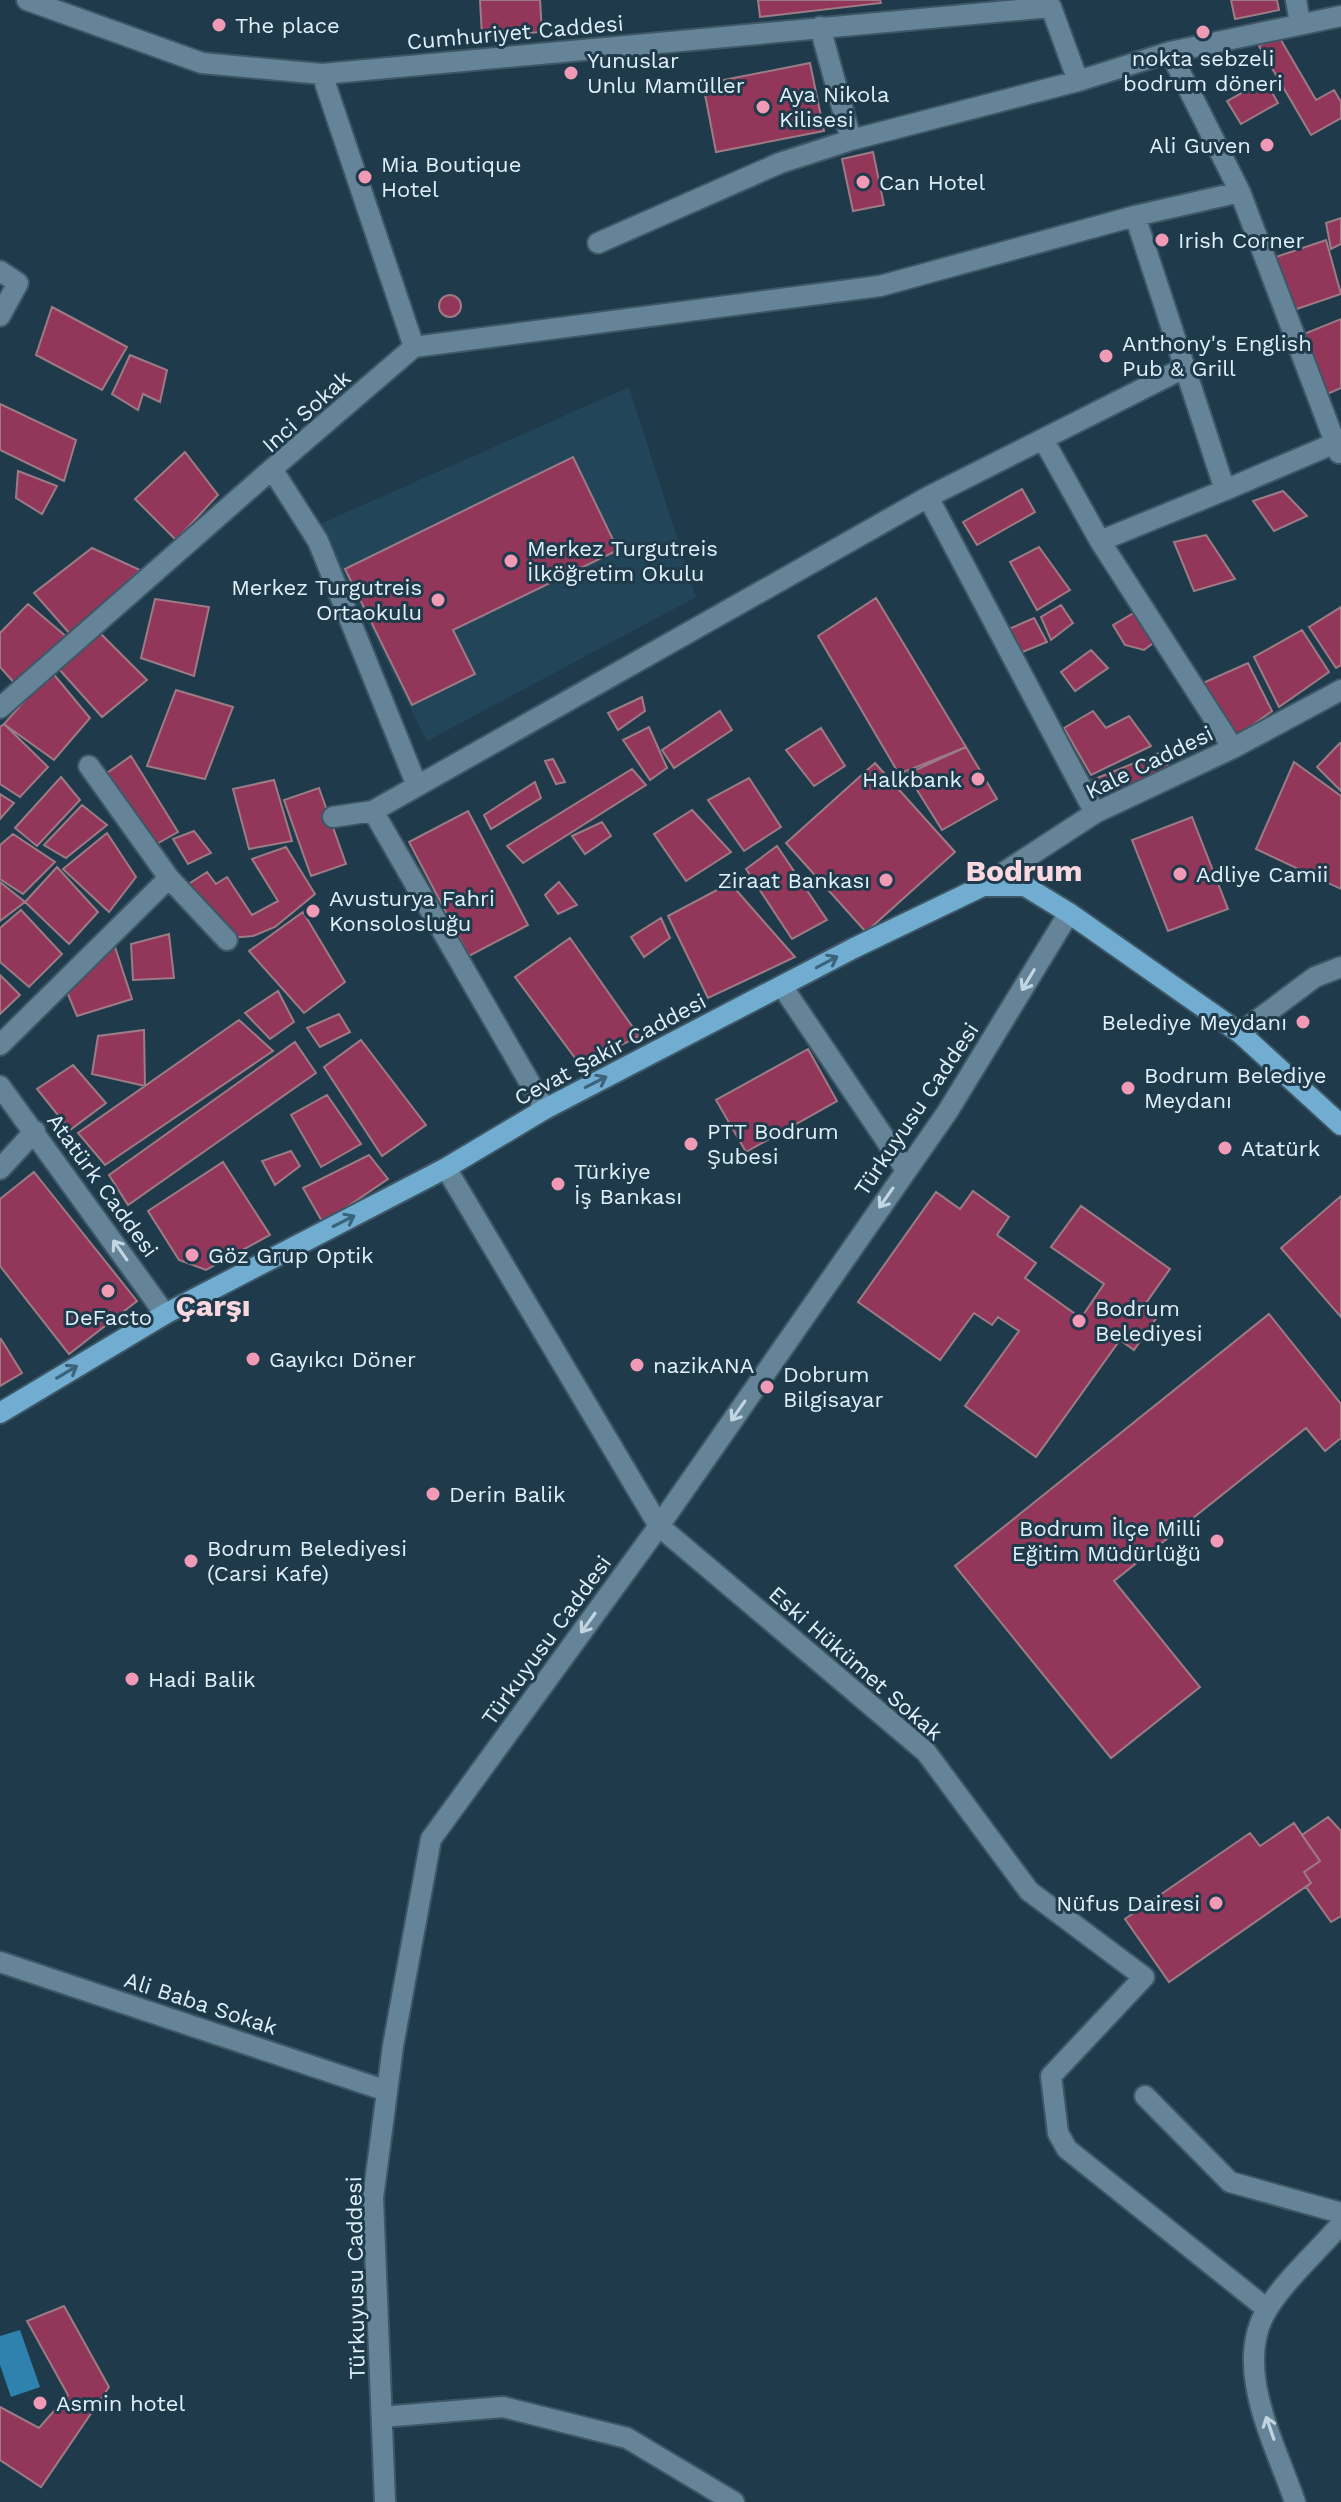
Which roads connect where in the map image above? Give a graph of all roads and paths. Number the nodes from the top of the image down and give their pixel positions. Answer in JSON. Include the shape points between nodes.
{"nodes":[{"id":1,"x":27,"y":0,"type":"edge"},
{"id":2,"x":1296,"y":0,"type":"edge"},
{"id":3,"x":1052,"y":3,"type":"edge"},
{"id":4,"x":1341,"y":16,"type":"edge"},
{"id":5,"x":1300,"y":23,"type":"junction"},
{"id":6,"x":820,"y":27,"type":"junction"},
{"id":7,"x":1170,"y":52,"type":"junction"},
{"id":8,"x":322,"y":74,"type":"junction"},
{"id":9,"x":1078,"y":81,"type":"junction"},
{"id":10,"x":851,"y":140,"type":"junction"},
{"id":11,"x":1240,"y":192,"type":"junction"},
{"id":12,"x":1135,"y":216,"type":"junction"},
{"id":13,"x":598,"y":243,"type":"dead end"},
{"id":14,"x":0,"y":271,"type":"edge"},
{"id":15,"x":0,"y":316,"type":"edge"},
{"id":16,"x":414,"y":347,"type":"junction"},
{"id":17,"x":1184,"y":368,"type":"junction"},
{"id":18,"x":1043,"y":439,"type":"junction"},
{"id":19,"x":1337,"y":450,"type":"edge"},
{"id":20,"x":272,"y":469,"type":"junction"},
{"id":21,"x":1225,"y":490,"type":"junction"},
{"id":22,"x":928,"y":497,"type":"junction"},
{"id":23,"x":1100,"y":541,"type":"junction"},
{"id":24,"x":1341,"y":690,"type":"edge"},
{"id":25,"x":0,"y":708,"type":"edge"},
{"id":26,"x":1233,"y":748,"type":"junction"},
{"id":27,"x":89,"y":766,"type":"dead end"},
{"id":28,"x":417,"y":786,"type":"junction"},
{"id":29,"x":373,"y":811,"type":"junction"},
{"id":30,"x":1095,"y":813,"type":"junction"},
{"id":31,"x":333,"y":817,"type":"dead end"},
{"id":32,"x":169,"y":878,"type":"junction"},
{"id":33,"x":983,"y":886,"type":"junction"},
{"id":34,"x":1069,"y":913,"type":"junction"},
{"id":35,"x":227,"y":940,"type":"dead end"},
{"id":36,"x":1341,"y":967,"type":"edge"},
{"id":37,"x":782,"y":986,"type":"junction"},
{"id":38,"x":1240,"y":1033,"type":"junction"},
{"id":39,"x":0,"y":1045,"type":"edge"},
{"id":40,"x":0,"y":1086,"type":"edge"},
{"id":41,"x":545,"y":1109,"type":"junction"},
{"id":42,"x":1341,"y":1125,"type":"edge"},
{"id":43,"x":35,"y":1131,"type":"junction"},
{"id":44,"x":446,"y":1168,"type":"junction"},
{"id":45,"x":0,"y":1169,"type":"edge"},
{"id":46,"x":906,"y":1170,"type":"junction"},
{"id":47,"x":165,"y":1314,"type":"junction"},
{"id":48,"x":0,"y":1413,"type":"edge"},
{"id":49,"x":659,"y":1526,"type":"junction"},
{"id":50,"x":0,"y":1962,"type":"edge"},
{"id":51,"x":387,"y":2091,"type":"junction"},
{"id":52,"x":1145,"y":2096,"type":"dead end"},
{"id":53,"x":1341,"y":2213,"type":"edge"},
{"id":54,"x":1341,"y":2224,"type":"edge"},
{"id":55,"x":1267,"y":2309,"type":"junction"},
{"id":56,"x":382,"y":2417,"type":"junction"},
{"id":57,"x":385,"y":2502,"type":"edge"},
{"id":58,"x":734,"y":2502,"type":"edge"},
{"id":59,"x":1295,"y":2502,"type":"edge"}],
"edges":[{"from":1,"to":8,"type":"street","name":"Cumhuriyet Caddesi","via":[[202,63]]},
{"from":2,"to":5,"type":"street"},
{"from":3,"to":6,"type":"street","name":"Cumhuriyet Caddesi"},
{"from":3,"to":9,"type":"street","name":"Cumhuriyet Caddesi"},
{"from":4,"to":5,"type":"street"},
{"from":5,"to":7,"type":"street"},
{"from":6,"to":8,"type":"street","name":"Cumhuriyet Caddesi"},
{"from":6,"to":10,"type":"street"},
{"from":7,"to":9,"type":"street"},
{"from":7,"to":11,"type":"street"},
{"from":8,"to":16,"type":"street"},
{"from":9,"to":10,"type":"street"},
{"from":10,"to":13,"type":"street","via":[[780,163]]},
{"from":11,"to":12,"type":"street"},
{"from":11,"to":19,"type":"street"},
{"from":12,"to":16,"type":"street","via":[[880,286]]},
{"from":12,"to":17,"type":"street"},
{"from":14,"to":15,"type":"street","via":[[18,283]]},
{"from":16,"to":20,"type":"street","name":"Inci Sokak"},
{"from":17,"to":18,"type":"street"},
{"from":17,"to":21,"type":"street"},
{"from":18,"to":22,"type":"street"},
{"from":18,"to":23,"type":"street"},
{"from":19,"to":21,"type":"street"},
{"from":20,"to":25,"type":"street"},
{"from":20,"to":28,"type":"street","name":"Inci Sokak","via":[[318,541]]},
{"from":21,"to":23,"type":"street"},
{"from":22,"to":28,"type":"street"},
{"from":22,"to":30,"type":"street"},
{"from":23,"to":26,"type":"street"},
{"from":24,"to":26,"type":"street","name":"Kale Caddesi"},
{"from":26,"to":30,"type":"street","name":"Kale Caddesi"},
{"from":27,"to":32,"type":"street"},
{"from":28,"to":29,"type":"street"},
{"from":29,"to":31,"type":"street"},
{"from":29,"to":41,"type":"street"},
{"from":30,"to":33,"type":"street","name":"Kale Caddesi"},
{"from":32,"to":35,"type":"street"},
{"from":32,"to":39,"type":"street"},
{"from":33,"to":34,"type":"main road","name":"Cevat Şakir Caddesi","via":[[1025,886]]},
{"from":37,"to":33,"type":"main road","name":"Cevat Şakir Caddesi","one_way":true},
{"from":34,"to":38,"type":"main road","name":"Cevat Şakir Caddesi"},
{"from":34,"to":46,"type":"street","name":"Türkuyusu Caddesi","one_way":true},
{"from":36,"to":38,"type":"street","via":[[1315,977]]},
{"from":41,"to":37,"type":"main road","name":"Cevat Şakir Caddesi","one_way":true},
{"from":37,"to":46,"type":"street"},
{"from":38,"to":42,"type":"main road","name":"Cevat Şakir Caddesi"},
{"from":40,"to":43,"type":"street","name":"Atatürk Caddesi"},
{"from":41,"to":44,"type":"main road","name":"Cevat Şakir Caddesi"},
{"from":43,"to":45,"type":"street"},
{"from":47,"to":43,"type":"street","name":"Atatürk Caddesi","one_way":true},
{"from":47,"to":44,"type":"main road","name":"Cevat Şakir Caddesi","one_way":true},
{"from":44,"to":49,"type":"street","name":"Eski Hükümet Sokak"},
{"from":46,"to":49,"type":"street","name":"Türkuyusu Caddesi","one_way":true},
{"from":48,"to":47,"type":"main road","name":"Cevat Şakir Caddesi","one_way":true},
{"from":49,"to":51,"type":"street","name":"Türkuyusu Caddesi","one_way":true,"via":[[431,1839]]},
{"from":49,"to":55,"type":"street","name":"Eski Hükümet Sokak","via":[[926,1752],[1029,1891],[1144,1977],[1051,2076],[1058,2133],[1067,2149]]},
{"from":50,"to":51,"type":"street","name":"Ali Baba Sokak"},
{"from":51,"to":56,"type":"street","name":"Türkuyusu Caddesi","via":[[373,2198]]},
{"from":52,"to":53,"type":"street","via":[[1230,2182]]},
{"from":54,"to":55,"type":"street"},
{"from":59,"to":55,"type":"street","one_way":true,"via":[[1254,2379],[1256,2345]]},
{"from":56,"to":57,"type":"street","name":"Türkuyusu Caddesi"},
{"from":56,"to":58,"type":"street","via":[[503,2407],[627,2438]]}]}
